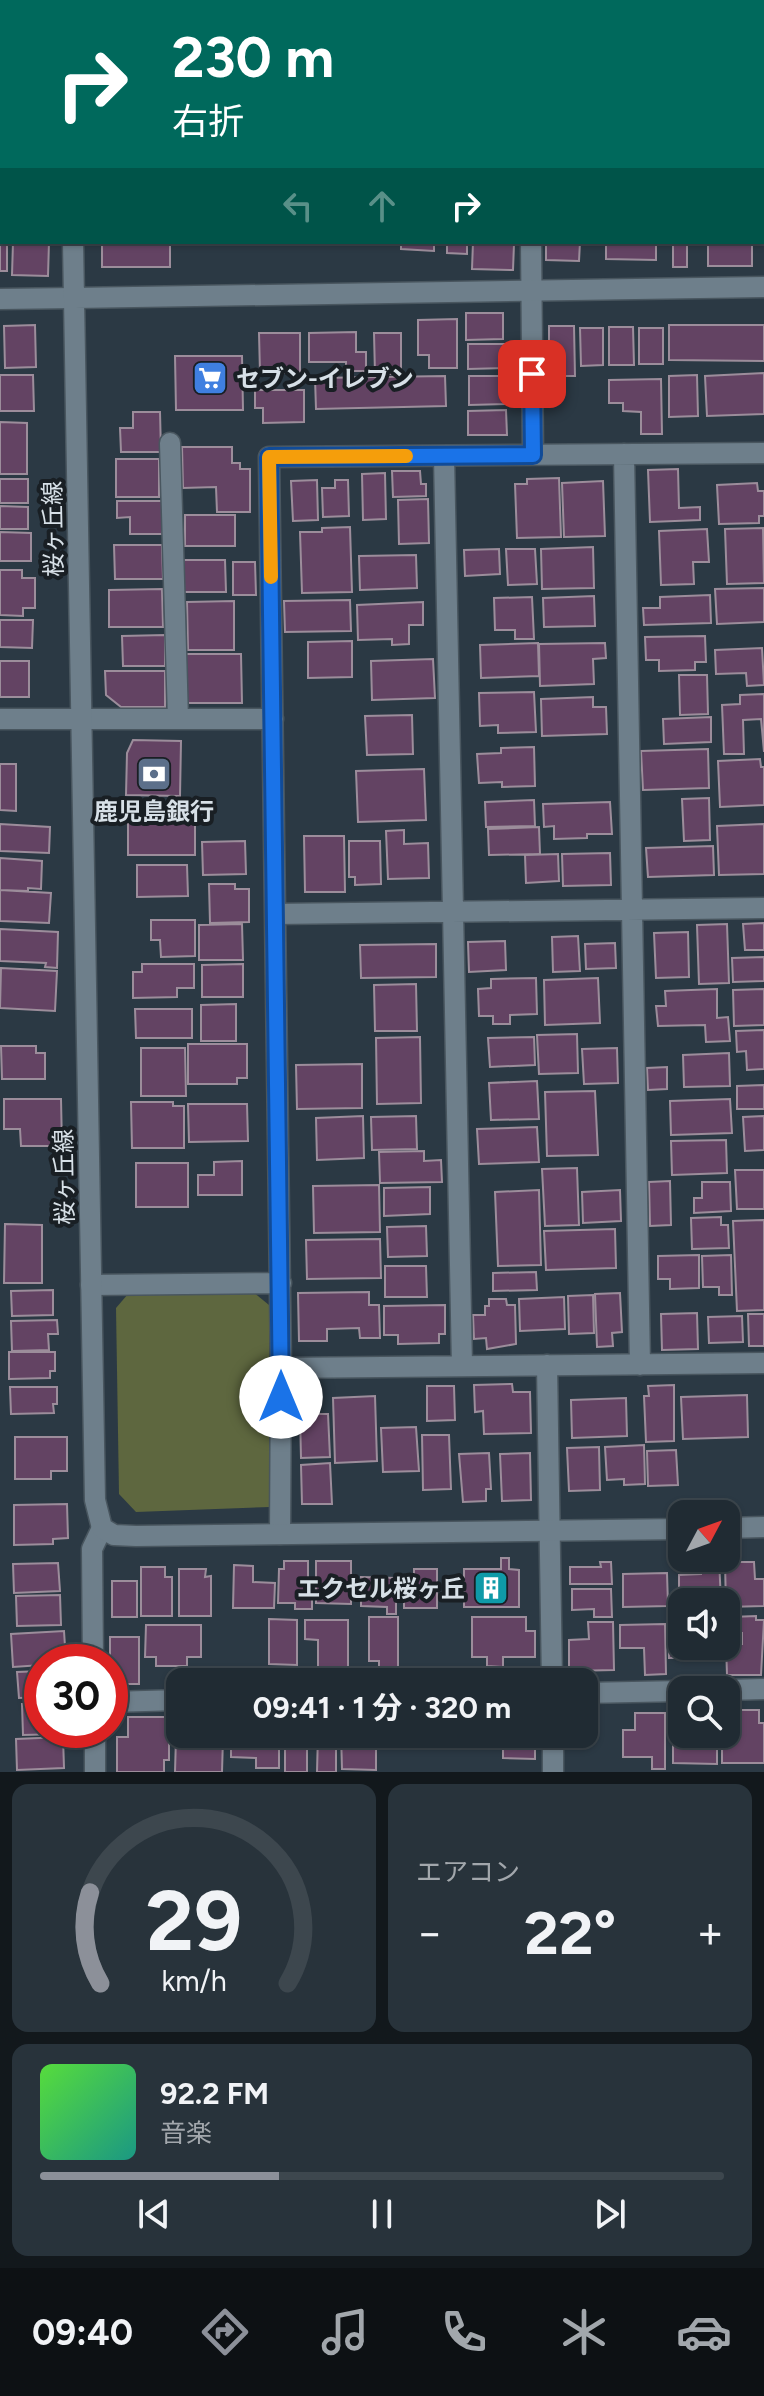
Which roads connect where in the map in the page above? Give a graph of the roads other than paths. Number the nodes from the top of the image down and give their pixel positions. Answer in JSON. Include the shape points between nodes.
{"nodes":[{"id":1,"x":73,"y":244,"type":"edge"},
{"id":2,"x":531,"y":244,"type":"edge"},
{"id":3,"x":764,"y":287,"type":"edge"},
{"id":4,"x":532,"y":291,"type":"junction"},
{"id":5,"x":74,"y":298,"type":"junction"},
{"id":6,"x":0,"y":299,"type":"edge"},
{"id":7,"x":170,"y":443,"type":"dead end"},
{"id":8,"x":764,"y":453,"type":"edge"},
{"id":9,"x":624,"y":454,"type":"junction"},
{"id":10,"x":533,"y":455,"type":"junction"},
{"id":11,"x":444,"y":456,"type":"junction"},
{"id":12,"x":0,"y":719,"type":"edge"},
{"id":13,"x":82,"y":719,"type":"junction"},
{"id":14,"x":178,"y":719,"type":"junction"},
{"id":15,"x":273,"y":719,"type":"junction"},
{"id":16,"x":764,"y":908,"type":"edge"},
{"id":17,"x":632,"y":910,"type":"junction"},
{"id":18,"x":454,"y":912,"type":"junction"},
{"id":19,"x":275,"y":914,"type":"junction"},
{"id":20,"x":281,"y":1283,"type":"junction"},
{"id":21,"x":91,"y":1285,"type":"junction"},
{"id":22,"x":764,"y":1363,"type":"edge"},
{"id":23,"x":547,"y":1365,"type":"junction"},
{"id":24,"x":640,"y":1365,"type":"junction"},
{"id":25,"x":462,"y":1366,"type":"junction"},
{"id":26,"x":281,"y":1368,"type":"junction"},
{"id":27,"x":764,"y":1527,"type":"edge"},
{"id":28,"x":102,"y":1528,"type":"junction"},
{"id":29,"x":740,"y":1528,"type":"edge"},
{"id":30,"x":668,"y":1529,"type":"edge"},
{"id":31,"x":550,"y":1531,"type":"junction"},
{"id":32,"x":280,"y":1534,"type":"junction"},
{"id":33,"x":93,"y":1644,"type":"edge"},
{"id":34,"x":552,"y":1668,"type":"edge"},
{"id":35,"x":764,"y":1689,"type":"edge"},
{"id":36,"x":740,"y":1690,"type":"edge"},
{"id":37,"x":668,"y":1691,"type":"edge"},
{"id":38,"x":598,"y":1693,"type":"edge"},
{"id":39,"x":166,"y":1700,"type":"edge"},
{"id":40,"x":128,"y":1701,"type":"edge"},
{"id":41,"x":95,"y":1748,"type":"edge"},
{"id":42,"x":553,"y":1748,"type":"edge"},
{"id":43,"x":95,"y":1772,"type":"edge"},
{"id":44,"x":553,"y":1772,"type":"edge"}],
"edges":[{"from":1,"to":5,"type":"street","name":"桜ヶ丘線"},
{"from":2,"to":4,"type":"street"},
{"from":3,"to":4,"type":"street"},
{"from":4,"to":5,"type":"street"},
{"from":4,"to":10,"type":"street"},
{"from":5,"to":6,"type":"street"},
{"from":5,"to":13,"type":"street","name":"桜ヶ丘線"},
{"from":7,"to":14,"type":"street"},
{"from":8,"to":9,"type":"street"},
{"from":9,"to":10,"type":"street"},
{"from":9,"to":17,"type":"street"},
{"from":10,"to":11,"type":"street"},
{"from":11,"to":15,"type":"street","via":[[269,457]]},
{"from":11,"to":18,"type":"street"},
{"from":12,"to":13,"type":"street"},
{"from":13,"to":14,"type":"street"},
{"from":13,"to":21,"type":"street","name":"桜ヶ丘線"},
{"from":14,"to":15,"type":"street"},
{"from":15,"to":19,"type":"street"},
{"from":16,"to":17,"type":"street"},
{"from":17,"to":18,"type":"street"},
{"from":17,"to":24,"type":"street"},
{"from":18,"to":19,"type":"street"},
{"from":18,"to":25,"type":"street"},
{"from":19,"to":20,"type":"street"},
{"from":20,"to":21,"type":"street"},
{"from":20,"to":26,"type":"street"},
{"from":21,"to":28,"type":"street","name":"桜ヶ丘線","via":[[95,1500]]},
{"from":22,"to":24,"type":"street"},
{"from":23,"to":24,"type":"street"},
{"from":23,"to":25,"type":"street"},
{"from":23,"to":31,"type":"street"},
{"from":25,"to":26,"type":"street"},
{"from":26,"to":32,"type":"street"},
{"from":27,"to":29,"type":"street"},
{"from":28,"to":32,"type":"street","via":[[114,1535],[136,1536]]},
{"from":28,"to":33,"type":"street","via":[[92,1549]]},
{"from":30,"to":31,"type":"street"},
{"from":31,"to":32,"type":"street"},
{"from":31,"to":34,"type":"street"},
{"from":35,"to":36,"type":"street"},
{"from":37,"to":38,"type":"street"},
{"from":39,"to":40,"type":"street"},
{"from":41,"to":43,"type":"street"},
{"from":42,"to":44,"type":"street"}]}
